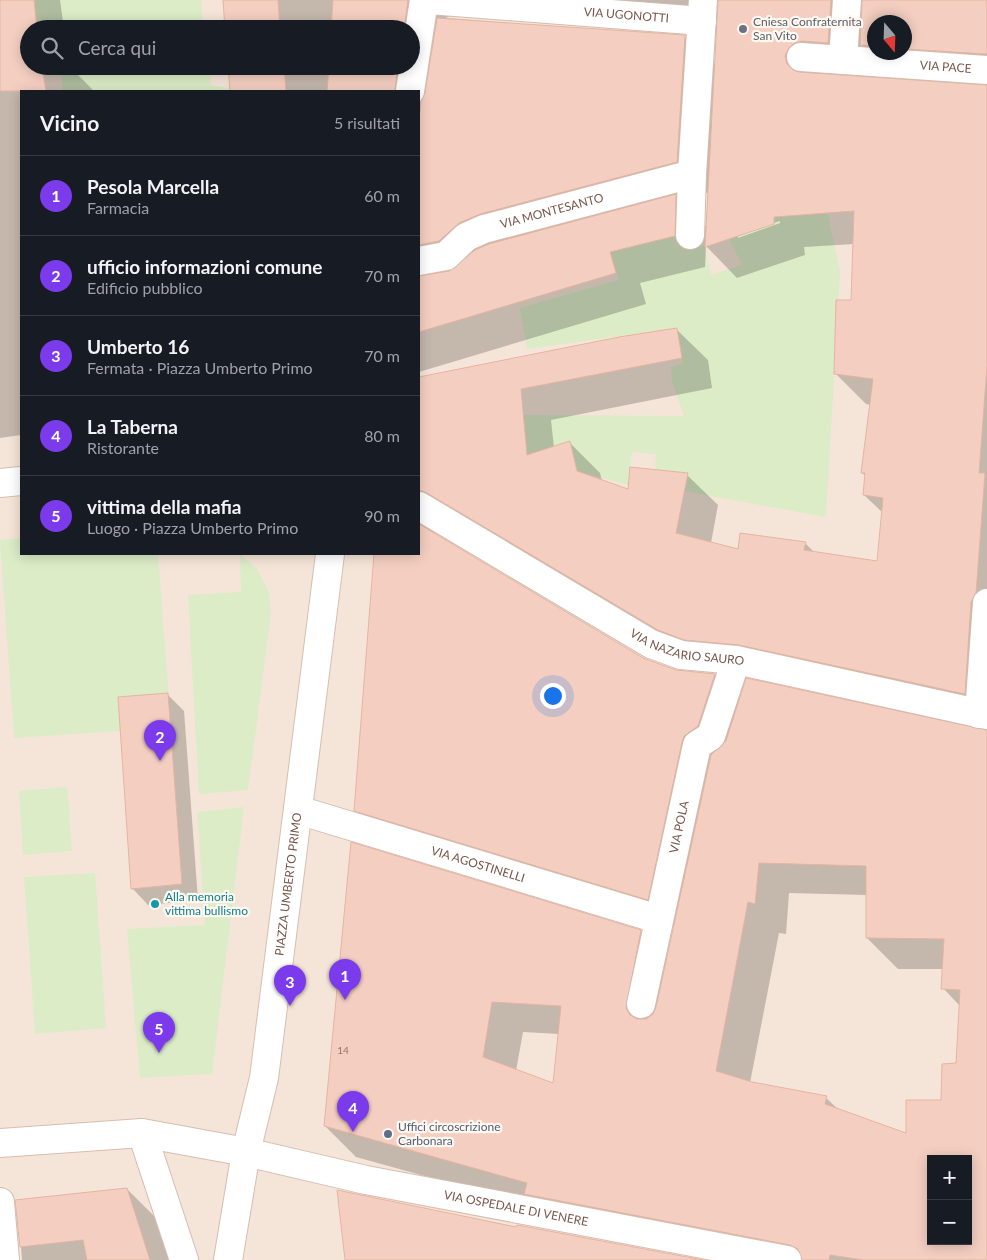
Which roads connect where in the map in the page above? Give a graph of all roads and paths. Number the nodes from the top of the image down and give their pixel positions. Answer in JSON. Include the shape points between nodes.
{"nodes":[{"id":1,"x":424,"y":0,"type":"edge"},
{"id":2,"x":429,"y":0,"type":"edge"},
{"id":3,"x":847,"y":0,"type":"edge"},
{"id":4,"x":703,"y":11,"type":"edge"},
{"id":5,"x":420,"y":26,"type":"edge"},
{"id":6,"x":801,"y":57,"type":"dead end"},
{"id":7,"x":843,"y":60,"type":"junction"},
{"id":8,"x":987,"y":70,"type":"edge"},
{"id":9,"x":412,"y":75,"type":"edge"},
{"id":10,"x":410,"y":90,"type":"edge"},
{"id":11,"x":692,"y":174,"type":"junction"},
{"id":12,"x":690,"y":235,"type":"dead end"},
{"id":13,"x":420,"y":261,"type":"edge"},
{"id":14,"x":20,"y":481,"type":"edge"},
{"id":15,"x":0,"y":484,"type":"edge"},
{"id":16,"x":420,"y":507,"type":"edge"},
{"id":17,"x":323,"y":561,"type":"edge"},
{"id":18,"x":987,"y":603,"type":"edge"},
{"id":19,"x":736,"y":660,"type":"junction"},
{"id":20,"x":983,"y":714,"type":"edge"},
{"id":21,"x":298,"y":810,"type":"junction"},
{"id":22,"x":658,"y":920,"type":"junction"},
{"id":23,"x":641,"y":1004,"type":"dead end"},
{"id":24,"x":142,"y":1133,"type":"junction"},
{"id":25,"x":0,"y":1143,"type":"edge"},
{"id":26,"x":246,"y":1152,"type":"junction"},
{"id":27,"x":0,"y":1202,"type":"edge"},
{"id":28,"x":6,"y":1260,"type":"edge"},
{"id":29,"x":184,"y":1260,"type":"edge"},
{"id":30,"x":228,"y":1260,"type":"edge"},
{"id":31,"x":788,"y":1260,"type":"edge"}],
"edges":[{"from":1,"to":5,"type":"street"},
{"from":2,"to":4,"type":"street","name":"VIA UGONOTTI"},
{"from":3,"to":7,"type":"street"},
{"from":4,"to":11,"type":"street","name":"VIA UGONOTTI"},
{"from":6,"to":7,"type":"street","name":"VIA PACE"},
{"from":7,"to":8,"type":"street","name":"VIA PACE"},
{"from":9,"to":10,"type":"street"},
{"from":11,"to":12,"type":"street","name":"VIA UGONOTTI"},
{"from":11,"to":13,"type":"street","name":"VIA MONTESANTO","via":[[484,229],[466,237],[446,256]]},
{"from":14,"to":15,"type":"street"},
{"from":16,"to":19,"type":"street","name":"VIA NAZARIO SAURO","via":[[651,644],[681,655]]},
{"from":17,"to":21,"type":"street","name":"PIAZZA UMBERTO PRIMO"},
{"from":18,"to":20,"type":"street"},
{"from":19,"to":20,"type":"street","name":"VIA NAZARIO SAURO"},
{"from":19,"to":22,"type":"street","name":"VIA POLA","via":[[711,736],[698,745]]},
{"from":21,"to":22,"type":"street","name":"VIA AGOSTINELLI"},
{"from":21,"to":26,"type":"street","name":"PIAZZA UMBERTO PRIMO","via":[[264,1078]]},
{"from":22,"to":23,"type":"street","name":"VIA POLA"},
{"from":24,"to":25,"type":"street"},
{"from":24,"to":26,"type":"street"},
{"from":24,"to":29,"type":"street"},
{"from":26,"to":30,"type":"street","name":"PIAZZA UMBERTO PRIMO"},
{"from":26,"to":31,"type":"street","name":"VIA OSPEDALE DI VENERE","via":[[366,1180]]},
{"from":27,"to":28,"type":"street"}]}
